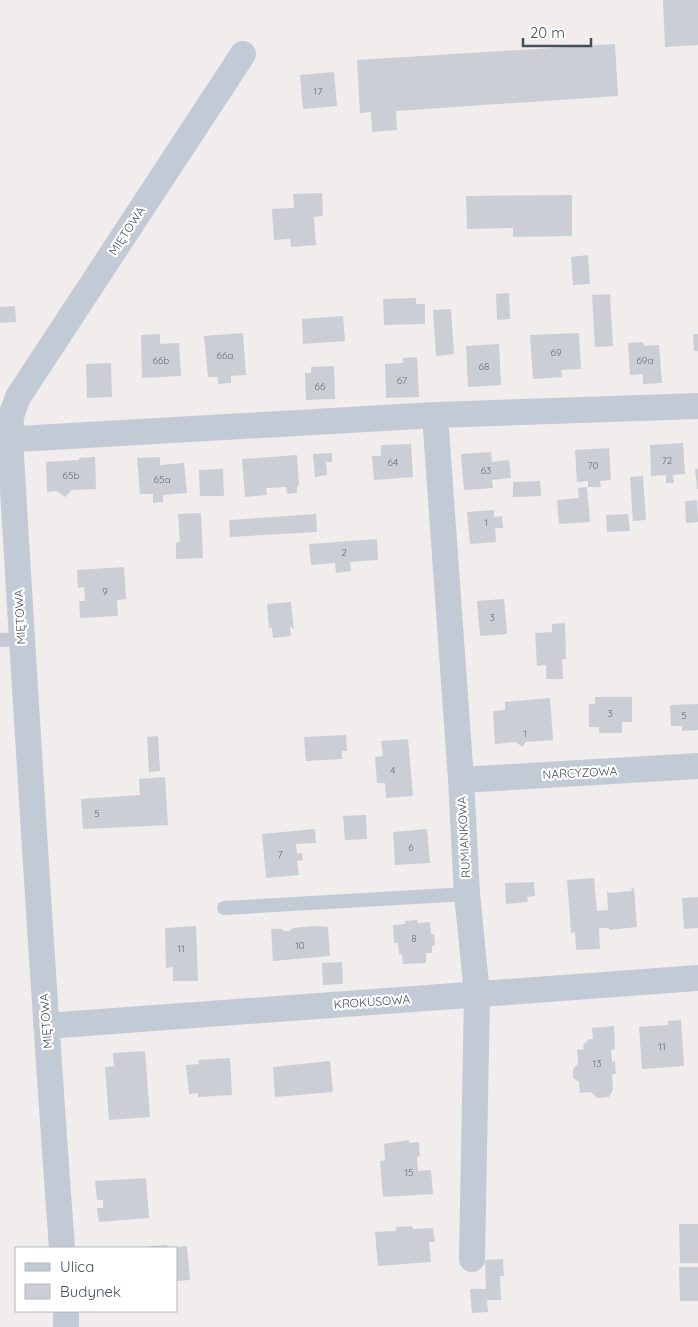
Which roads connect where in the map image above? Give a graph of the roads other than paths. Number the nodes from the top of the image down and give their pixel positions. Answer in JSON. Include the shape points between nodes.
{"nodes":[{"id":1,"x":243,"y":54,"type":"dead end"},
{"id":2,"x":698,"y":406,"type":"edge"},
{"id":3,"x":435,"y":415,"type":"junction"},
{"id":4,"x":5,"y":439,"type":"edge"},
{"id":5,"x":11,"y":640,"type":"edge"},
{"id":6,"x":698,"y":766,"type":"edge"},
{"id":7,"x":462,"y":780,"type":"junction"},
{"id":8,"x":467,"y":894,"type":"junction"},
{"id":9,"x":224,"y":908,"type":"dead end"},
{"id":10,"x":698,"y":978,"type":"edge"},
{"id":11,"x":477,"y":994,"type":"junction"},
{"id":12,"x":46,"y":1026,"type":"junction"},
{"id":13,"x":62,"y":1247,"type":"edge"},
{"id":14,"x":472,"y":1259,"type":"dead end"},
{"id":15,"x":66,"y":1312,"type":"edge"},
{"id":16,"x":66,"y":1327,"type":"edge"}],
"edges":[{"from":1,"to":4,"type":"street","name":"MIĘTOWA","via":[[18,397]]},
{"from":2,"to":3,"type":"street"},
{"from":3,"to":4,"type":"street"},
{"from":3,"to":7,"type":"street","name":"RUMIANKOWA"},
{"from":4,"to":5,"type":"street","name":"MIĘTOWA"},
{"from":5,"to":12,"type":"street","name":"MIĘTOWA"},
{"from":6,"to":7,"type":"street","name":"NARCYZOWA"},
{"from":7,"to":8,"type":"street","name":"RUMIANKOWA"},
{"from":8,"to":9,"type":"lane"},
{"from":8,"to":11,"type":"street","name":"RUMIANKOWA"},
{"from":10,"to":11,"type":"street","name":"KROKUSOWA"},
{"from":11,"to":12,"type":"street","name":"KROKUSOWA"},
{"from":11,"to":14,"type":"street","name":"RUMIANKOWA"},
{"from":12,"to":13,"type":"street","name":"MIĘTOWA"},
{"from":15,"to":16,"type":"street"}]}
